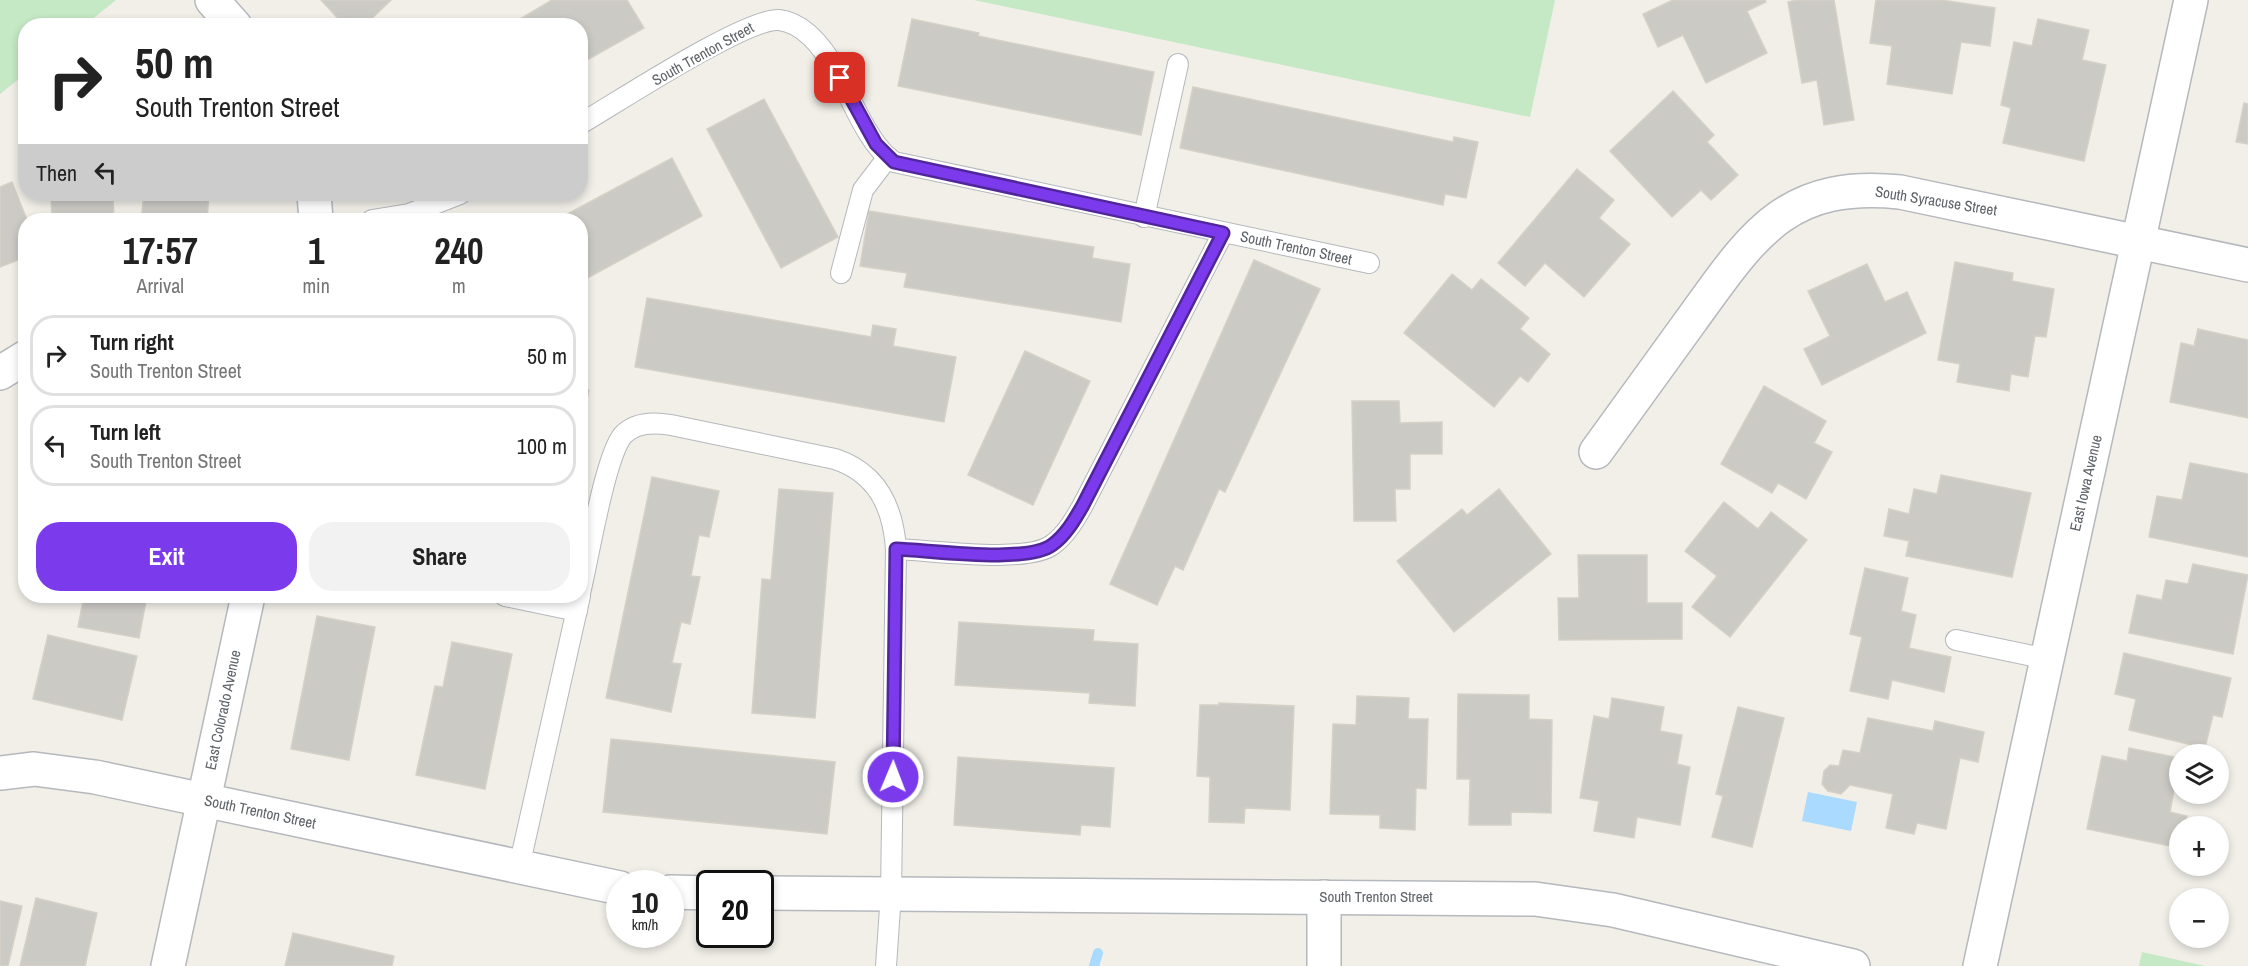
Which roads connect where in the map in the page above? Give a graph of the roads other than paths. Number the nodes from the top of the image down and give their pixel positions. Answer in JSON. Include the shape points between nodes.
{"nodes":[{"id":1,"x":212,"y":0,"type":"edge"},
{"id":2,"x":2191,"y":0,"type":"edge"},
{"id":3,"x":228,"y":18,"type":"edge"},
{"id":4,"x":1178,"y":64,"type":"dead end"},
{"id":5,"x":588,"y":119,"type":"edge"},
{"id":6,"x":888,"y":157,"type":"junction"},
{"id":7,"x":442,"y":201,"type":"edge"},
{"id":8,"x":412,"y":213,"type":"edge"},
{"id":9,"x":1144,"y":216,"type":"junction"},
{"id":10,"x":1223,"y":233,"type":"junction"},
{"id":11,"x":2140,"y":241,"type":"junction"},
{"id":12,"x":1368,"y":262,"type":"dead end"},
{"id":13,"x":2248,"y":265,"type":"edge"},
{"id":14,"x":841,"y":273,"type":"dead end"},
{"id":15,"x":18,"y":362,"type":"edge"},
{"id":16,"x":0,"y":373,"type":"edge"},
{"id":17,"x":1596,"y":452,"type":"dead end"},
{"id":18,"x":896,"y":549,"type":"junction"},
{"id":19,"x":588,"y":560,"type":"edge"},
{"id":20,"x":246,"y":603,"type":"edge"},
{"id":21,"x":578,"y":603,"type":"edge"},
{"id":22,"x":1956,"y":640,"type":"dead end"},
{"id":23,"x":2047,"y":659,"type":"junction"},
{"id":24,"x":0,"y":773,"type":"edge"},
{"id":25,"x":204,"y":800,"type":"junction"},
{"id":26,"x":519,"y":867,"type":"junction"},
{"id":27,"x":606,"y":885,"type":"edge"},
{"id":28,"x":774,"y":893,"type":"edge"},
{"id":29,"x":891,"y":893,"type":"junction"},
{"id":30,"x":1324,"y":897,"type":"junction"},
{"id":31,"x":168,"y":966,"type":"edge"},
{"id":32,"x":886,"y":966,"type":"edge"},
{"id":33,"x":1324,"y":966,"type":"edge"},
{"id":34,"x":1853,"y":966,"type":"edge"},
{"id":35,"x":1980,"y":966,"type":"edge"}],
"edges":[{"from":1,"to":3,"type":"street"},
{"from":2,"to":11,"type":"street","name":"East Iowa Avenue"},
{"from":4,"to":9,"type":"lane"},
{"from":5,"to":6,"type":"lane","name":"South Trenton Street","via":[[738,32],[777,20],[803,30],[822,49],[876,144]]},
{"from":6,"to":9,"type":"lane","name":"South Trenton Street","via":[[912,167]]},
{"from":6,"to":14,"type":"lane","via":[[863,190]]},
{"from":7,"to":8,"type":"lane"},
{"from":9,"to":10,"type":"lane","name":"South Trenton Street"},
{"from":10,"to":12,"type":"lane","name":"South Trenton Street"},
{"from":10,"to":18,"type":"lane","name":"South Trenton Street","via":[[1083,505],[1061,537],[1043,550],[1022,554]]},
{"from":11,"to":13,"type":"street","name":"South Syracuse Street"},
{"from":11,"to":17,"type":"street","name":"South Syracuse Street","via":[[1900,192],[1852,190],[1817,197],[1776,218],[1745,246]]},
{"from":11,"to":23,"type":"street","name":"East Iowa Avenue"},
{"from":15,"to":16,"type":"street"},
{"from":18,"to":19,"type":"lane","via":[[893,522],[883,496],[876,484],[857,468],[835,459],[651,423],[627,432],[616,445]]},
{"from":18,"to":29,"type":"lane"},
{"from":20,"to":25,"type":"street","name":"East Colorado Avenue"},
{"from":21,"to":26,"type":"lane"},
{"from":22,"to":23,"type":"lane"},
{"from":23,"to":35,"type":"street","name":"East Iowa Avenue"},
{"from":24,"to":25,"type":"street","name":"South Trenton Street","via":[[34,769],[72,773]]},
{"from":25,"to":26,"type":"street","name":"South Trenton Street"},
{"from":25,"to":31,"type":"street","name":"East Colorado Avenue"},
{"from":26,"to":27,"type":"street","name":"South Trenton Street"},
{"from":28,"to":29,"type":"street","name":"South Trenton Street"},
{"from":29,"to":30,"type":"street","name":"South Trenton Street"},
{"from":29,"to":32,"type":"lane"},
{"from":30,"to":33,"type":"street"},
{"from":30,"to":34,"type":"street","name":"South Trenton Street","via":[[1508,897],[1566,901]]}]}
